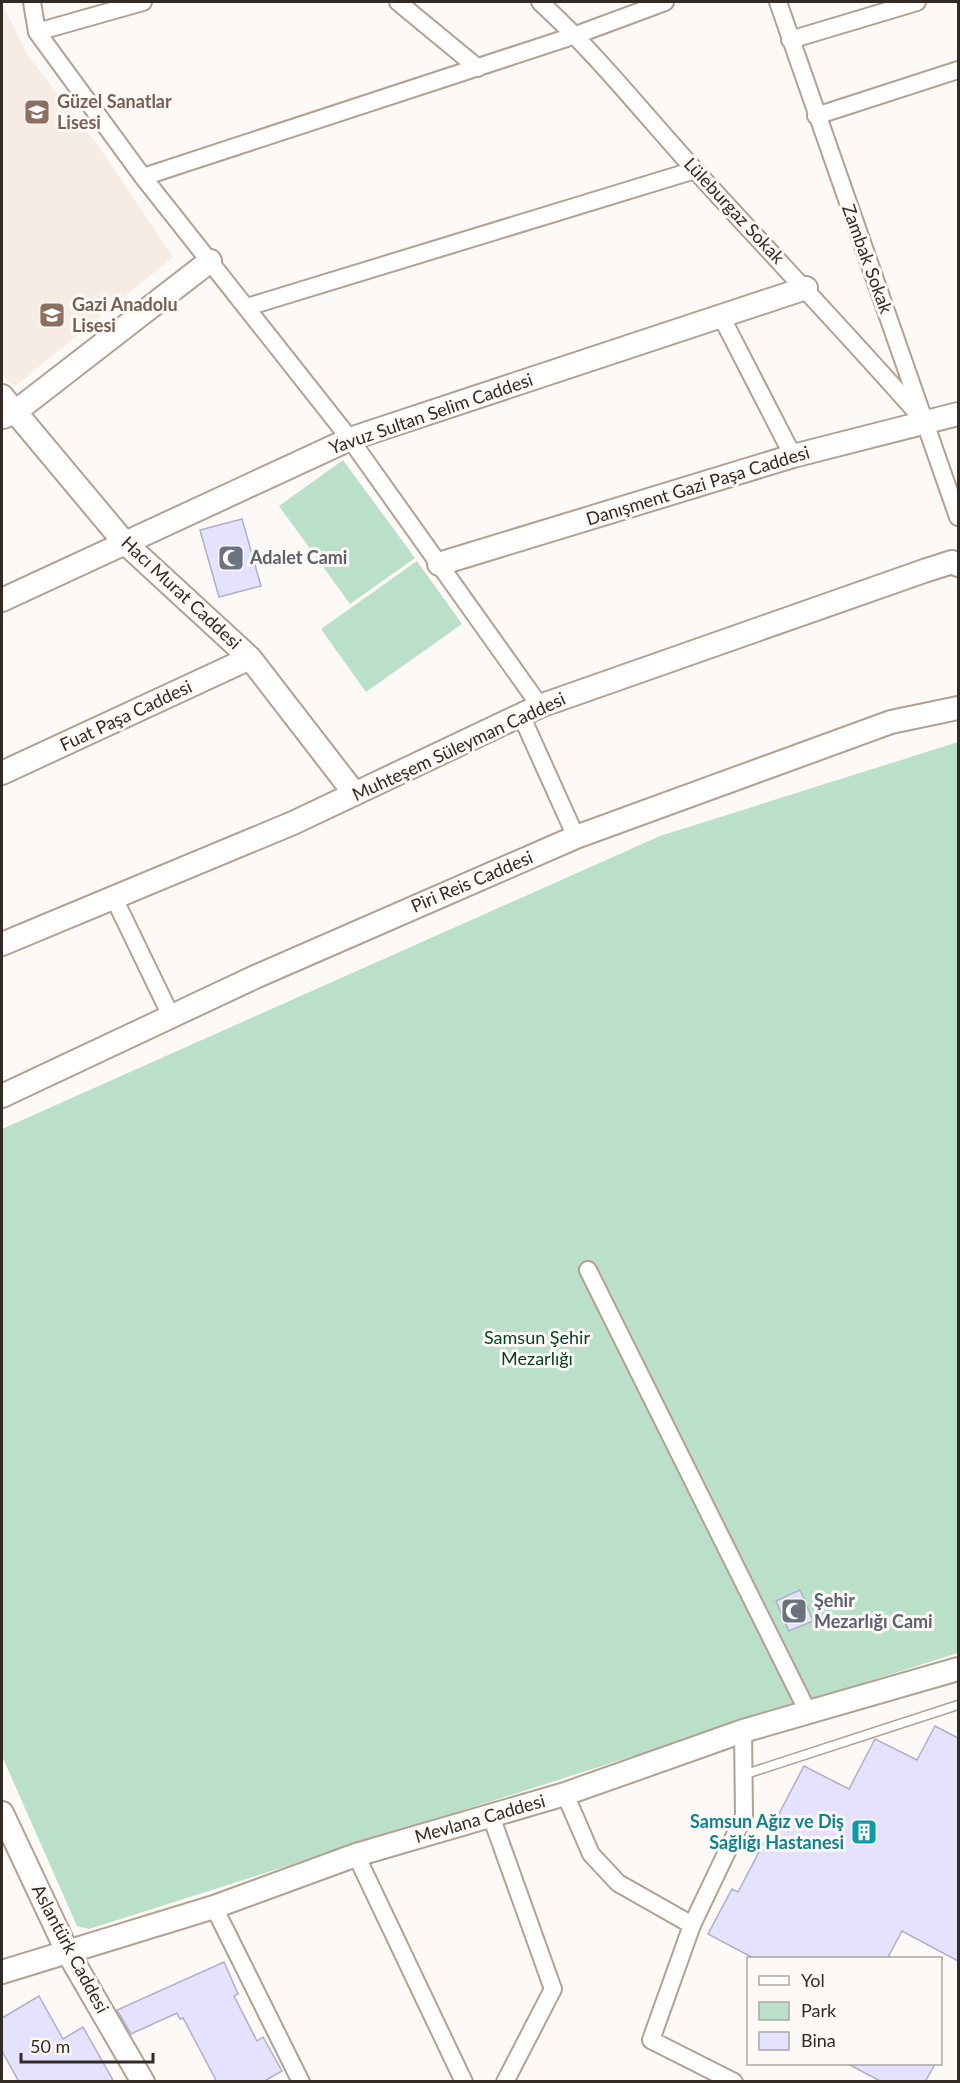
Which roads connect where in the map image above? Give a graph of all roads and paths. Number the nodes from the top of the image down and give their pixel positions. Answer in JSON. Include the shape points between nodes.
{"nodes":[{"id":1,"x":32,"y":2,"type":"edge"},
{"id":2,"x":143,"y":2,"type":"edge"},
{"id":3,"x":398,"y":2,"type":"edge"},
{"id":4,"x":540,"y":2,"type":"edge"},
{"id":5,"x":665,"y":2,"type":"edge"},
{"id":6,"x":777,"y":2,"type":"edge"},
{"id":7,"x":917,"y":2,"type":"edge"},
{"id":8,"x":37,"y":33,"type":"junction"},
{"id":9,"x":576,"y":35,"type":"junction"},
{"id":10,"x":790,"y":40,"type":"junction"},
{"id":11,"x":478,"y":68,"type":"junction"},
{"id":12,"x":958,"y":70,"type":"edge"},
{"id":13,"x":816,"y":116,"type":"junction"},
{"id":14,"x":695,"y":170,"type":"junction"},
{"id":15,"x":143,"y":177,"type":"junction"},
{"id":16,"x":210,"y":261,"type":"junction"},
{"id":17,"x":806,"y":288,"type":"junction"},
{"id":18,"x":247,"y":307,"type":"junction"},
{"id":19,"x":721,"y":316,"type":"junction"},
{"id":20,"x":6,"y":409,"type":"edge"},
{"id":21,"x":958,"y":414,"type":"edge"},
{"id":22,"x":925,"y":422,"type":"junction"},
{"id":23,"x":350,"y":439,"type":"junction"},
{"id":24,"x":793,"y":456,"type":"junction"},
{"id":25,"x":958,"y":517,"type":"edge"},
{"id":26,"x":124,"y":542,"type":"junction"},
{"id":27,"x":439,"y":564,"type":"junction"},
{"id":28,"x":958,"y":565,"type":"edge"},
{"id":29,"x":2,"y":600,"type":"edge"},
{"id":30,"x":250,"y":658,"type":"junction"},
{"id":31,"x":958,"y":708,"type":"edge"},
{"id":32,"x":530,"y":710,"type":"junction"},
{"id":33,"x":2,"y":773,"type":"edge"},
{"id":34,"x":355,"y":794,"type":"junction"},
{"id":35,"x":576,"y":837,"type":"junction"},
{"id":36,"x":114,"y":898,"type":"junction"},
{"id":37,"x":2,"y":944,"type":"edge"},
{"id":38,"x":172,"y":1018,"type":"junction"},
{"id":39,"x":2,"y":1096,"type":"edge"},
{"id":40,"x":588,"y":1270,"type":"dead end"},
{"id":41,"x":958,"y":1669,"type":"edge"},
{"id":42,"x":958,"y":1705,"type":"edge"},
{"id":43,"x":808,"y":1712,"type":"junction"},
{"id":44,"x":743,"y":1731,"type":"junction"},
{"id":45,"x":746,"y":1774,"type":"junction"},
{"id":46,"x":565,"y":1794,"type":"junction"},
{"id":47,"x":2,"y":1813,"type":"edge"},
{"id":48,"x":491,"y":1816,"type":"junction"},
{"id":49,"x":356,"y":1855,"type":"junction"},
{"id":50,"x":214,"y":1907,"type":"junction"},
{"id":51,"x":692,"y":1925,"type":"junction"},
{"id":52,"x":67,"y":1951,"type":"junction"},
{"id":53,"x":2,"y":1972,"type":"edge"},
{"id":54,"x":143,"y":2082,"type":"edge"},
{"id":55,"x":301,"y":2082,"type":"edge"},
{"id":56,"x":464,"y":2082,"type":"edge"},
{"id":57,"x":505,"y":2082,"type":"edge"},
{"id":58,"x":734,"y":2082,"type":"edge"}],
"edges":[{"from":1,"to":8,"type":"street"},
{"from":2,"to":8,"type":"street"},
{"from":3,"to":11,"type":"street"},
{"from":4,"to":9,"type":"street","name":"Lüleburgaz Sokak"},
{"from":5,"to":9,"type":"street"},
{"from":6,"to":10,"type":"street","name":"Zambak Sokak"},
{"from":7,"to":10,"type":"street"},
{"from":8,"to":15,"type":"street"},
{"from":9,"to":11,"type":"street"},
{"from":9,"to":14,"type":"street","name":"Lüleburgaz Sokak"},
{"from":10,"to":13,"type":"street","name":"Zambak Sokak"},
{"from":11,"to":15,"type":"street"},
{"from":12,"to":13,"type":"street"},
{"from":13,"to":22,"type":"street","name":"Zambak Sokak"},
{"from":14,"to":17,"type":"street","name":"Lüleburgaz Sokak"},
{"from":14,"to":18,"type":"street"},
{"from":15,"to":16,"type":"street"},
{"from":16,"to":18,"type":"street"},
{"from":16,"to":20,"type":"street"},
{"from":17,"to":19,"type":"street","name":"Yavuz Sultan Selim Caddesi"},
{"from":17,"to":22,"type":"street","name":"Lüleburgaz Sokak"},
{"from":18,"to":23,"type":"street"},
{"from":19,"to":23,"type":"street","name":"Yavuz Sultan Selim Caddesi"},
{"from":19,"to":24,"type":"street"},
{"from":20,"to":26,"type":"street","name":"Hacı Murat Caddesi"},
{"from":21,"to":22,"type":"street","name":"Danışment Gazi Paşa Caddesi"},
{"from":22,"to":24,"type":"street","name":"Danışment Gazi Paşa Caddesi"},
{"from":22,"to":25,"type":"street","name":"Zambak Sokak"},
{"from":23,"to":26,"type":"street","name":"Yavuz Sultan Selim Caddesi"},
{"from":23,"to":27,"type":"street"},
{"from":24,"to":27,"type":"street","name":"Danışment Gazi Paşa Caddesi"},
{"from":26,"to":29,"type":"street","name":"Yavuz Sultan Selim Caddesi"},
{"from":26,"to":30,"type":"street","name":"Hacı Murat Caddesi"},
{"from":27,"to":32,"type":"street"},
{"from":28,"to":32,"type":"street","name":"Muhteşem Süleyman Caddesi","via":[[952,562],[924,571]]},
{"from":30,"to":33,"type":"street","name":"Fuat Paşa Caddesi"},
{"from":30,"to":34,"type":"street","name":"Hacı Murat Caddesi"},
{"from":31,"to":35,"type":"street","name":"Piri Reis Caddesi","via":[[891,722]]},
{"from":32,"to":34,"type":"street","name":"Muhteşem Süleyman Caddesi"},
{"from":32,"to":35,"type":"street"},
{"from":34,"to":36,"type":"street","name":"Muhteşem Süleyman Caddesi"},
{"from":35,"to":38,"type":"street","name":"Piri Reis Caddesi","via":[[255,976]]},
{"from":36,"to":37,"type":"street","name":"Muhteşem Süleyman Caddesi"},
{"from":36,"to":38,"type":"street"},
{"from":38,"to":39,"type":"street","name":"Piri Reis Caddesi"},
{"from":40,"to":43,"type":"street"},
{"from":41,"to":43,"type":"street","name":"Mevlana Caddesi"},
{"from":42,"to":45,"type":"lane"},
{"from":43,"to":44,"type":"street","name":"Mevlana Caddesi"},
{"from":44,"to":45,"type":"street"},
{"from":44,"to":46,"type":"street","name":"Mevlana Caddesi"},
{"from":45,"to":51,"type":"street","via":[[744,1816]]},
{"from":46,"to":48,"type":"street","name":"Mevlana Caddesi"},
{"from":46,"to":51,"type":"street","via":[[591,1854],[618,1883]]},
{"from":47,"to":52,"type":"street","name":"Aslantürk Caddesi"},
{"from":48,"to":49,"type":"street","name":"Mevlana Caddesi"},
{"from":48,"to":57,"type":"street","via":[[553,1989]]},
{"from":49,"to":50,"type":"street","name":"Mevlana Caddesi"},
{"from":49,"to":56,"type":"street"},
{"from":50,"to":52,"type":"street","name":"Mevlana Caddesi"},
{"from":50,"to":55,"type":"street"},
{"from":51,"to":58,"type":"street","via":[[651,2040]]},
{"from":52,"to":53,"type":"street","name":"Mevlana Caddesi"},
{"from":52,"to":54,"type":"street","name":"Aslantürk Caddesi"}]}
